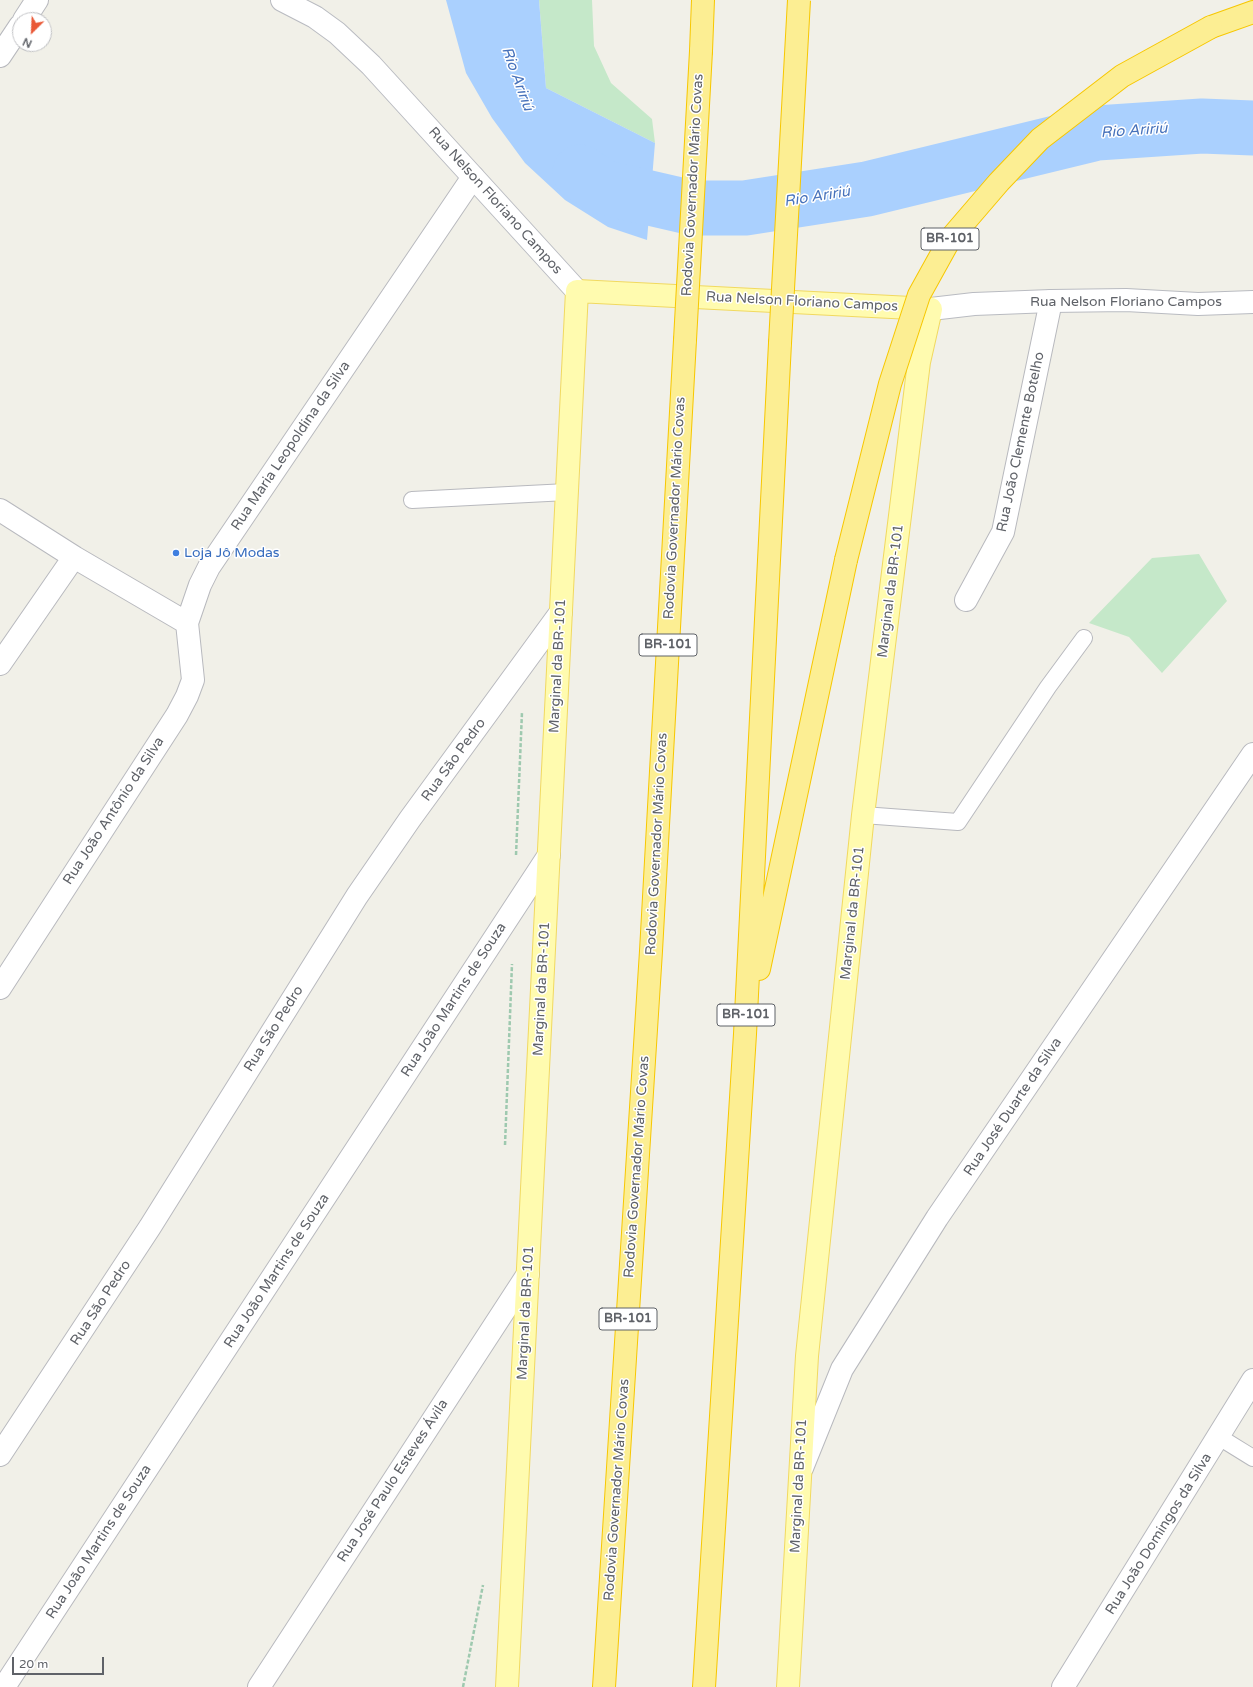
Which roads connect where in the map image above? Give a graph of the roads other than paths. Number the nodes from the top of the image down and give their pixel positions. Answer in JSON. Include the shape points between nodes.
{"nodes":[{"id":1,"x":37,"y":0,"type":"edge"},
{"id":2,"x":282,"y":0,"type":"edge"},
{"id":3,"x":703,"y":0,"type":"edge"},
{"id":4,"x":799,"y":0,"type":"edge"},
{"id":5,"x":29,"y":12,"type":"edge"},
{"id":6,"x":1253,"y":12,"type":"edge"},
{"id":7,"x":12,"y":38,"type":"edge"},
{"id":8,"x":0,"y":56,"type":"edge"},
{"id":9,"x":473,"y":177,"type":"junction"},
{"id":10,"x":576,"y":291,"type":"junction"},
{"id":11,"x":1051,"y":301,"type":"junction"},
{"id":12,"x":1253,"y":302,"type":"edge"},
{"id":13,"x":931,"y":309,"type":"junction"},
{"id":14,"x":567,"y":492,"type":"junction"},
{"id":15,"x":412,"y":500,"type":"dead end"},
{"id":16,"x":0,"y":510,"type":"edge"},
{"id":17,"x":74,"y":557,"type":"junction"},
{"id":18,"x":966,"y":600,"type":"dead end"},
{"id":19,"x":561,"y":612,"type":"junction"},
{"id":20,"x":186,"y":623,"type":"junction"},
{"id":21,"x":1084,"y":638,"type":"dead end"},
{"id":22,"x":0,"y":664,"type":"edge"},
{"id":23,"x":1253,"y":754,"type":"edge"},
{"id":24,"x":863,"y":815,"type":"junction"},
{"id":25,"x":549,"y":855,"type":"junction"},
{"id":26,"x":0,"y":988,"type":"edge"},
{"id":27,"x":745,"y":1034,"type":"junction"},
{"id":28,"x":528,"y":1274,"type":"junction"},
{"id":29,"x":1253,"y":1380,"type":"edge"},
{"id":30,"x":1219,"y":1437,"type":"junction"},
{"id":31,"x":0,"y":1455,"type":"edge"},
{"id":32,"x":1253,"y":1458,"type":"edge"},
{"id":33,"x":799,"y":1475,"type":"junction"},
{"id":34,"x":4,"y":1687,"type":"edge"},
{"id":35,"x":259,"y":1687,"type":"edge"},
{"id":36,"x":507,"y":1687,"type":"edge"},
{"id":37,"x":604,"y":1687,"type":"edge"},
{"id":38,"x":704,"y":1687,"type":"edge"},
{"id":39,"x":788,"y":1687,"type":"edge"},
{"id":40,"x":1063,"y":1687,"type":"edge"}],
"edges":[{"from":1,"to":5,"type":"street"},
{"from":2,"to":9,"type":"street","name":"Rua Nelson Floriano Campos","via":[[315,17],[337,33],[371,65]]},
{"from":3,"to":37,"type":"highway","name":"Rodovia Governador Mário Covas","number":"BR-101","bridge":true,"via":[[651,943]]},
{"from":4,"to":27,"type":"highway","number":"BR-101","bridge":true},
{"from":6,"to":27,"type":"highway","number":"BR-101","bridge":true,"via":[[1211,27],[1122,76],[1040,139],[950,239],[919,295],[890,384],[846,560]]},
{"from":7,"to":8,"type":"street"},
{"from":9,"to":10,"type":"street","name":"Rua Nelson Floriano Campos"},
{"from":9,"to":20,"type":"street","name":"Rua Maria Leopoldina da Silva","via":[[210,567],[200,585]]},
{"from":10,"to":13,"type":"main road","name":"Rua Nelson Floriano Campos"},
{"from":10,"to":14,"type":"main road","name":"Marginal da BR-101"},
{"from":11,"to":12,"type":"street","name":"Rua Nelson Floriano Campos","via":[[1126,300],[1198,304]]},
{"from":11,"to":13,"type":"street","name":"Rua Nelson Floriano Campos","via":[[974,304]]},
{"from":11,"to":18,"type":"street","name":"Rua João Clemente Botelho","via":[[1003,532]]},
{"from":13,"to":24,"type":"main road","name":"Marginal da BR-101","via":[[919,362]]},
{"from":14,"to":15,"type":"lane"},
{"from":14,"to":19,"type":"main road","name":"Marginal da BR-101"},
{"from":16,"to":17,"type":"street"},
{"from":17,"to":20,"type":"street"},
{"from":17,"to":22,"type":"street"},
{"from":19,"to":25,"type":"main road","name":"Marginal da BR-101"},
{"from":19,"to":31,"type":"street","name":"Rua São Pedro","via":[[410,818],[357,896],[150,1227]]},
{"from":20,"to":26,"type":"street","name":"Rua João Antônio da Silva","via":[[192,680],[187,696]]},
{"from":21,"to":24,"type":"lane","via":[[1048,687],[958,822]]},
{"from":23,"to":33,"type":"street","name":"Rua José Duarte da Silva","via":[[937,1218],[842,1369]]},
{"from":24,"to":33,"type":"main road","name":"Marginal da BR-101","via":[[807,1356]]},
{"from":25,"to":28,"type":"main road","name":"Marginal da BR-101"},
{"from":25,"to":34,"type":"street","name":"Rua João Martins de Souza"},
{"from":27,"to":38,"type":"highway","number":"BR-101"},
{"from":28,"to":35,"type":"street","name":"Rua José Paulo Esteves Ávila"},
{"from":28,"to":36,"type":"main road","name":"Marginal da BR-101"},
{"from":29,"to":30,"type":"street","name":"Rua João Domingos da Silva"},
{"from":30,"to":32,"type":"lane"},
{"from":30,"to":40,"type":"street","name":"Rua João Domingos da Silva"},
{"from":33,"to":39,"type":"main road","name":"Marginal da BR-101"}]}
